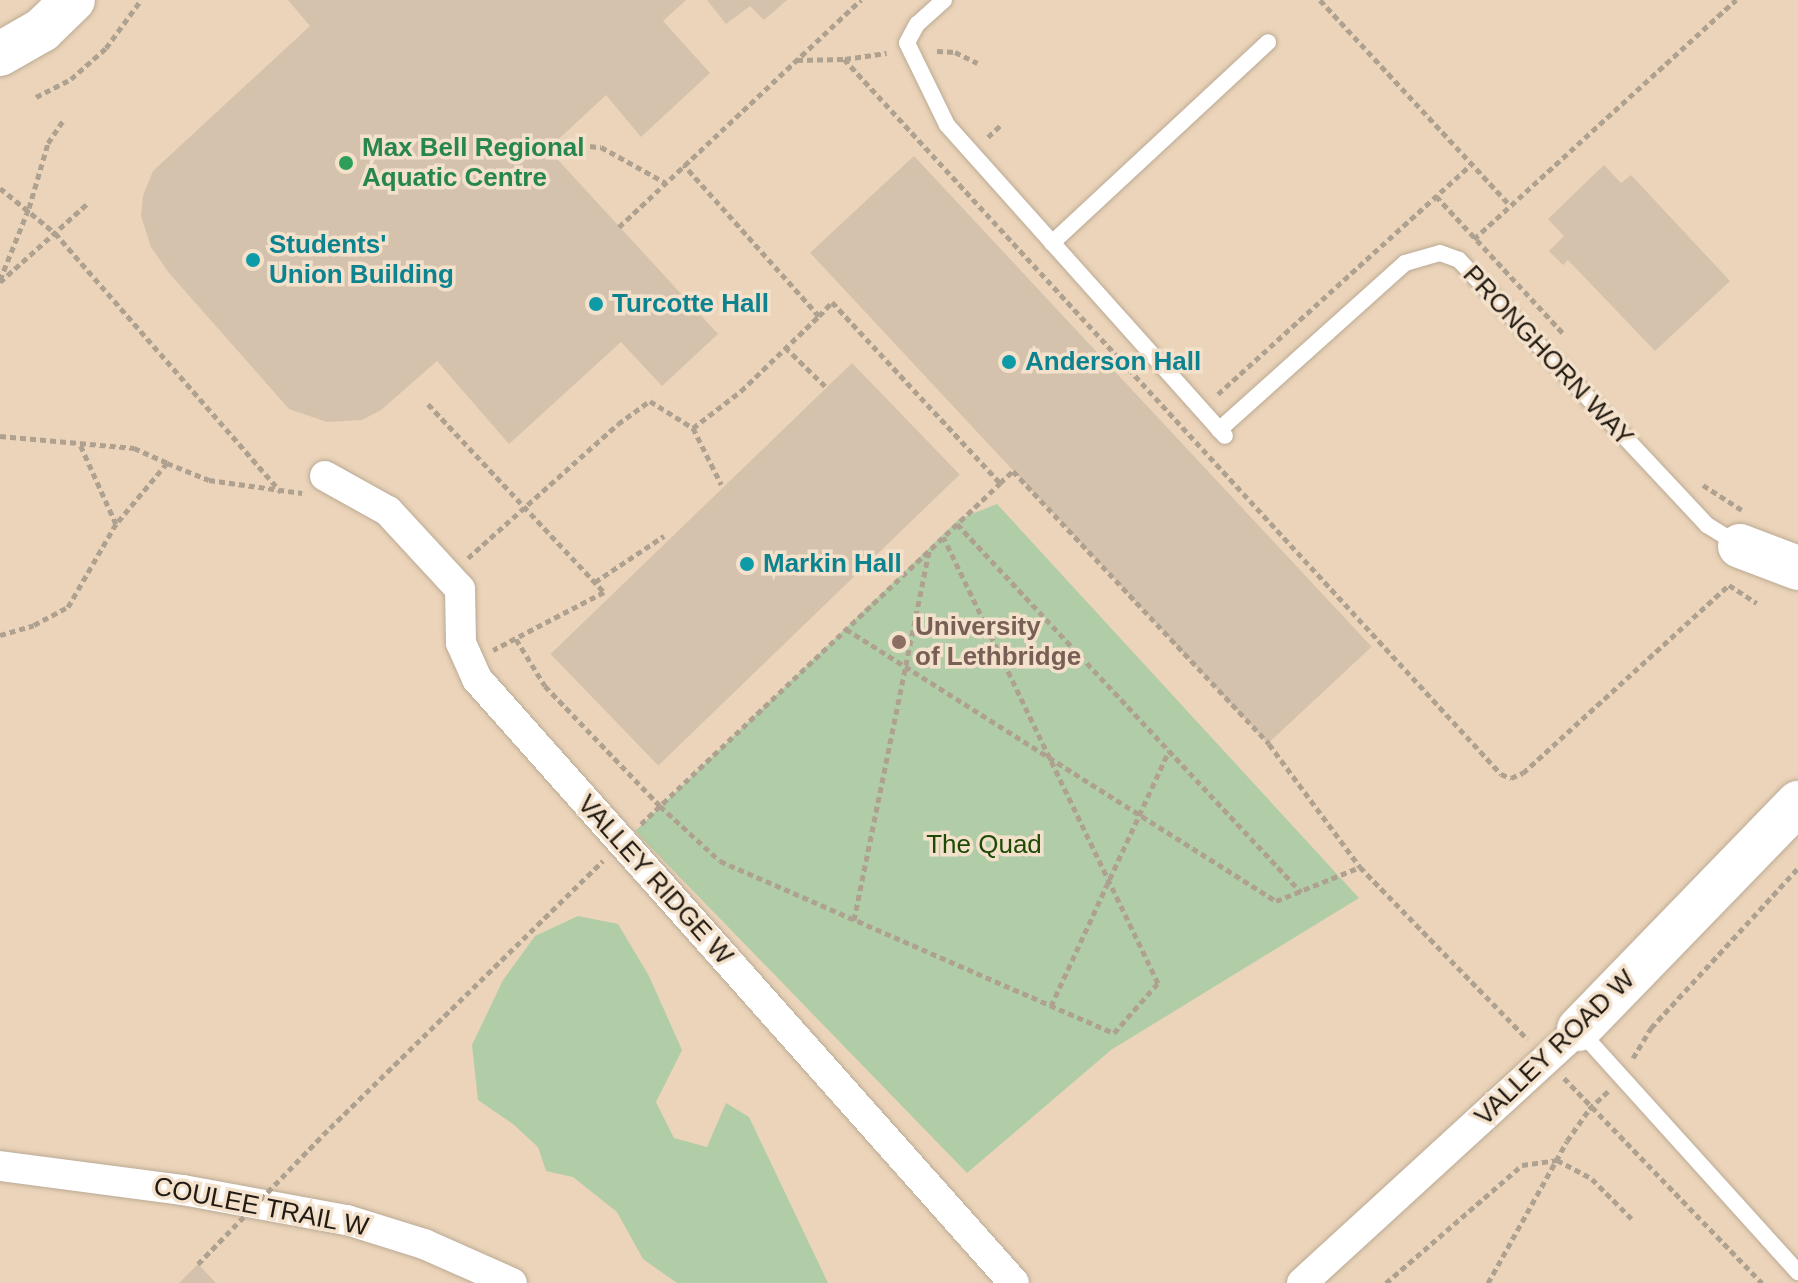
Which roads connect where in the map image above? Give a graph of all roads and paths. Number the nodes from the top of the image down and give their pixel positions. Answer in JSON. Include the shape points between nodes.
{"nodes":[{"id":1,"x":73,"y":0,"type":"edge"},
{"id":2,"x":141,"y":0,"type":"edge"},
{"id":3,"x":861,"y":0,"type":"edge"},
{"id":4,"x":944,"y":0,"type":"edge"},
{"id":5,"x":1320,"y":0,"type":"edge"},
{"id":6,"x":1736,"y":0,"type":"edge"},
{"id":7,"x":1268,"y":42,"type":"dead end"},
{"id":8,"x":0,"y":54,"type":"edge"},
{"id":9,"x":797,"y":60,"type":"junction"},
{"id":10,"x":36,"y":97,"type":"dead end"},
{"id":11,"x":64,"y":119,"type":"dead end"},
{"id":12,"x":570,"y":144,"type":"dead end"},
{"id":13,"x":1472,"y":164,"type":"junction"},
{"id":14,"x":684,"y":165,"type":"junction"},
{"id":15,"x":666,"y":183,"type":"junction"},
{"id":16,"x":0,"y":188,"type":"edge"},
{"id":17,"x":1436,"y":196,"type":"junction"},
{"id":18,"x":88,"y":203,"type":"dead end"},
{"id":19,"x":1510,"y":205,"type":"junction"},
{"id":20,"x":29,"y":208,"type":"junction"},
{"id":21,"x":619,"y":227,"type":"dead end"},
{"id":22,"x":55,"y":233,"type":"junction"},
{"id":23,"x":1476,"y":237,"type":"junction"},
{"id":24,"x":1052,"y":243,"type":"junction"},
{"id":25,"x":1454,"y":259,"type":"junction"},
{"id":26,"x":0,"y":281,"type":"edge"},
{"id":27,"x":819,"y":316,"type":"junction"},
{"id":28,"x":1571,"y":341,"type":"dead end"},
{"id":29,"x":785,"y":347,"type":"junction"},
{"id":30,"x":826,"y":387,"type":"dead end"},
{"id":31,"x":428,"y":404,"type":"dead end"},
{"id":32,"x":1201,"y":410,"type":"junction"},
{"id":33,"x":1182,"y":427,"type":"junction"},
{"id":34,"x":693,"y":428,"type":"junction"},
{"id":35,"x":0,"y":436,"type":"edge"},
{"id":36,"x":79,"y":442,"type":"junction"},
{"id":37,"x":167,"y":463,"type":"junction"},
{"id":38,"x":325,"y":476,"type":"joint"},
{"id":39,"x":1697,"y":481,"type":"dead end"},
{"id":40,"x":1000,"y":483,"type":"junction"},
{"id":41,"x":721,"y":484,"type":"dead end"},
{"id":42,"x":281,"y":492,"type":"junction"},
{"id":43,"x":526,"y":507,"type":"junction"},
{"id":44,"x":116,"y":524,"type":"junction"},
{"id":45,"x":957,"y":524,"type":"junction"},
{"id":46,"x":1747,"y":532,"type":"junction"},
{"id":47,"x":664,"y":536,"type":"dead end"},
{"id":48,"x":943,"y":537,"type":"junction"},
{"id":49,"x":929,"y":551,"type":"junction"},
{"id":50,"x":1798,"y":568,"type":"edge"},
{"id":51,"x":448,"y":577,"type":"junction"},
{"id":52,"x":595,"y":582,"type":"junction"},
{"id":53,"x":1798,"y":587,"type":"edge"},
{"id":54,"x":1757,"y":603,"type":"dead end"},
{"id":55,"x":846,"y":629,"type":"junction"},
{"id":56,"x":0,"y":635,"type":"edge"},
{"id":57,"x":516,"y":639,"type":"junction"},
{"id":58,"x":470,"y":663,"type":"junction"},
{"id":59,"x":905,"y":667,"type":"junction"},
{"id":60,"x":1169,"y":751,"type":"junction"},
{"id":61,"x":1049,"y":758,"type":"junction"},
{"id":62,"x":1798,"y":803,"type":"edge"},
{"id":63,"x":660,"y":806,"type":"junction"},
{"id":64,"x":1139,"y":815,"type":"junction"},
{"id":65,"x":622,"y":842,"type":"junction"},
{"id":66,"x":1360,"y":867,"type":"junction"},
{"id":67,"x":1798,"y":868,"type":"edge"},
{"id":68,"x":1109,"y":881,"type":"junction"},
{"id":69,"x":1301,"y":892,"type":"junction"},
{"id":70,"x":854,"y":920,"type":"junction"},
{"id":71,"x":1051,"y":1006,"type":"junction"},
{"id":72,"x":1579,"y":1029,"type":"junction"},
{"id":73,"x":1546,"y":1060,"type":"junction"},
{"id":74,"x":1622,"y":1078,"type":"junction"},
{"id":75,"x":1592,"y":1107,"type":"junction"},
{"id":76,"x":1557,"y":1160,"type":"junction"},
{"id":77,"x":0,"y":1166,"type":"edge"},
{"id":78,"x":1633,"y":1220,"type":"dead end"},
{"id":79,"x":198,"y":1264,"type":"dead end"},
{"id":80,"x":1798,"y":1272,"type":"edge"},
{"id":81,"x":512,"y":1283,"type":"edge"},
{"id":82,"x":1014,"y":1283,"type":"edge"},
{"id":83,"x":1302,"y":1283,"type":"edge"},
{"id":84,"x":1386,"y":1283,"type":"edge"},
{"id":85,"x":1488,"y":1283,"type":"edge"},
{"id":86,"x":1762,"y":1283,"type":"edge"}],
"edges":[{"from":1,"to":8,"type":"street","via":[[42,30]]},
{"from":2,"to":10,"type":"path","via":[[106,48],[71,79]]},
{"from":3,"to":9,"type":"path"},
{"from":4,"to":24,"type":"lane","via":[[917,24],[907,43],[913,60],[947,125]]},
{"from":5,"to":13,"type":"path"},
{"from":6,"to":19,"type":"path"},
{"from":7,"to":24,"type":"lane"},
{"from":9,"to":14,"type":"path"},
{"from":9,"to":33,"type":"path","via":[[844,59]]},
{"from":11,"to":20,"type":"path","via":[[48,143]]},
{"from":12,"to":15,"type":"path","via":[[601,147]]},
{"from":13,"to":17,"type":"path"},
{"from":13,"to":19,"type":"path"},
{"from":14,"to":15,"type":"path"},
{"from":14,"to":27,"type":"path"},
{"from":15,"to":21,"type":"path"},
{"from":16,"to":20,"type":"path"},
{"from":17,"to":23,"type":"path"},
{"from":17,"to":32,"type":"path"},
{"from":18,"to":22,"type":"path"},
{"from":19,"to":23,"type":"path"},
{"from":20,"to":22,"type":"path"},
{"from":20,"to":26,"type":"path"},
{"from":22,"to":26,"type":"path"},
{"from":22,"to":42,"type":"path"},
{"from":23,"to":25,"type":"path"},
{"from":23,"to":28,"type":"path"},
{"from":24,"to":32,"type":"lane"},
{"from":25,"to":32,"type":"lane","name":"PRONGHORN WAY","via":[[1440,253],[1405,263],[1222,434]]},
{"from":25,"to":46,"type":"lane","name":"PRONGHORN WAY","via":[[1707,525]]},
{"from":27,"to":29,"type":"path"},
{"from":27,"to":40,"type":"path","via":[[832,302]]},
{"from":29,"to":30,"type":"path"},
{"from":29,"to":34,"type":"path"},
{"from":31,"to":43,"type":"path"},
{"from":32,"to":33,"type":"path"},
{"from":33,"to":54,"type":"path","via":[[1501,774],[1511,778],[1523,773],[1729,585]]},
{"from":34,"to":41,"type":"path"},
{"from":34,"to":43,"type":"path","via":[[650,401]]},
{"from":35,"to":36,"type":"path"},
{"from":36,"to":37,"type":"path","via":[[134,448]]},
{"from":36,"to":44,"type":"path"},
{"from":37,"to":42,"type":"path","via":[[209,480]]},
{"from":37,"to":44,"type":"path"},
{"from":38,"to":42,"type":"path","via":[[312,494]]},
{"from":38,"to":51,"type":"street","name":"VALLEY RIDGE W","via":[[388,511]]},
{"from":39,"to":46,"type":"path"},
{"from":40,"to":45,"type":"path"},
{"from":40,"to":66,"type":"path","via":[[1013,471],[1045,505],[1269,744]]},
{"from":43,"to":51,"type":"path"},
{"from":43,"to":52,"type":"path"},
{"from":44,"to":56,"type":"path","via":[[68,607]]},
{"from":45,"to":48,"type":"path"},
{"from":45,"to":60,"type":"path"},
{"from":46,"to":50,"type":"street"},
{"from":46,"to":53,"type":"lane","name":"PRONGHORN WAY"},
{"from":47,"to":52,"type":"path"},
{"from":48,"to":49,"type":"path"},
{"from":48,"to":61,"type":"path"},
{"from":49,"to":55,"type":"path"},
{"from":49,"to":59,"type":"path"},
{"from":51,"to":58,"type":"street","name":"VALLEY RIDGE W","via":[[460,589],[461,643]]},
{"from":52,"to":57,"type":"path","via":[[604,592]]},
{"from":55,"to":59,"type":"path"},
{"from":55,"to":63,"type":"path"},
{"from":57,"to":58,"type":"path"},
{"from":57,"to":63,"type":"path","via":[[545,686]]},
{"from":58,"to":65,"type":"street","name":"VALLEY RIDGE W","via":[[477,679]]},
{"from":59,"to":61,"type":"path"},
{"from":59,"to":70,"type":"path"},
{"from":60,"to":64,"type":"path"},
{"from":60,"to":69,"type":"path"},
{"from":61,"to":64,"type":"path"},
{"from":61,"to":68,"type":"path"},
{"from":62,"to":72,"type":"street","name":"VALLEY ROAD W"},
{"from":63,"to":65,"type":"path"},
{"from":63,"to":70,"type":"path","via":[[720,861]]},
{"from":64,"to":68,"type":"path"},
{"from":64,"to":69,"type":"path","via":[[1276,901]]},
{"from":65,"to":79,"type":"path","bridge":true},
{"from":65,"to":82,"type":"street","name":"VALLEY RIDGE W"},
{"from":66,"to":69,"type":"path"},
{"from":66,"to":73,"type":"path"},
{"from":67,"to":74,"type":"path","via":[[1651,1028]]},
{"from":68,"to":71,"type":"path"},
{"from":68,"to":71,"type":"path","via":[[1158,983],[1114,1033]]},
{"from":70,"to":71,"type":"path"},
{"from":72,"to":73,"type":"street","name":"VALLEY ROAD W"},
{"from":72,"to":74,"type":"lane"},
{"from":73,"to":75,"type":"path"},
{"from":73,"to":83,"type":"street","name":"VALLEY ROAD W"},
{"from":74,"to":75,"type":"path"},
{"from":74,"to":80,"type":"lane"},
{"from":75,"to":76,"type":"path"},
{"from":75,"to":86,"type":"path"},
{"from":76,"to":78,"type":"path","via":[[1592,1179]]},
{"from":76,"to":84,"type":"path","via":[[1522,1165]]},
{"from":76,"to":85,"type":"path"},
{"from":77,"to":81,"type":"street","name":"COULEE TRAIL W","via":[[183,1190],[347,1220],[424,1244]]}]}
